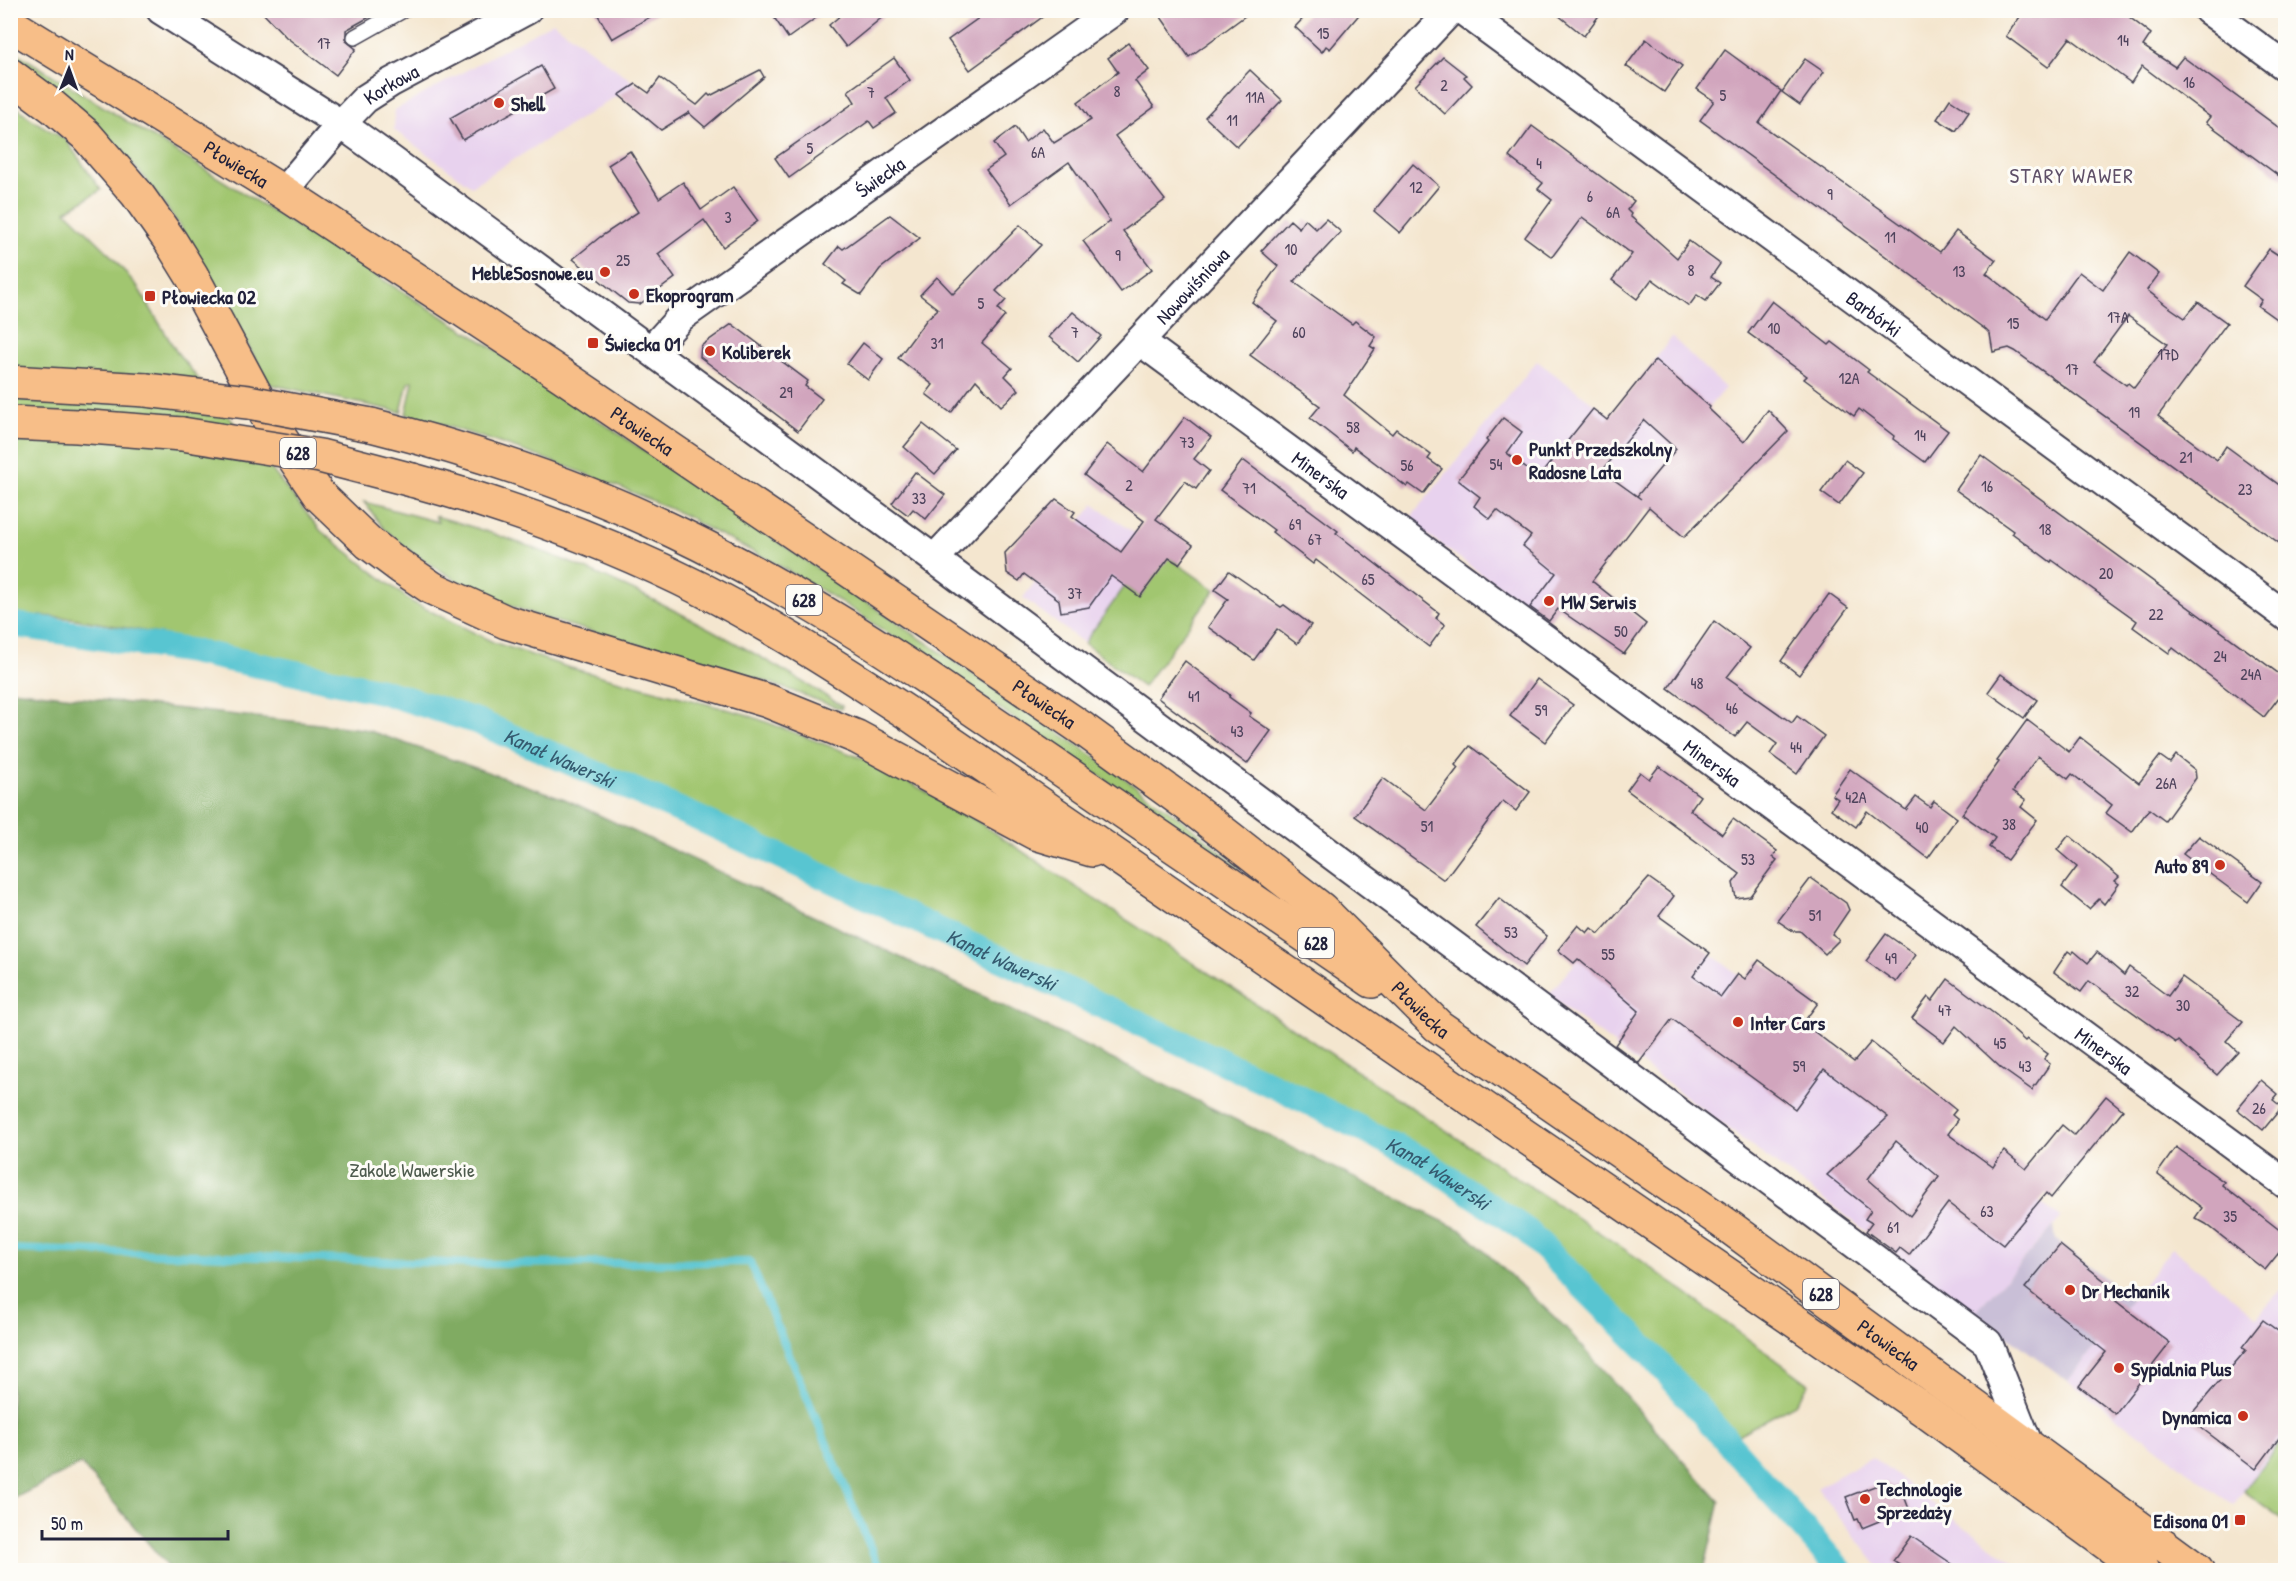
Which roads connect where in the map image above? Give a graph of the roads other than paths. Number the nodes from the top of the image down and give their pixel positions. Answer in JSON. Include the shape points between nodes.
{"nodes":[{"id":1,"x":403,"y":10,"type":"edge"},
{"id":2,"x":527,"y":10,"type":"edge"},
{"id":3,"x":1115,"y":10,"type":"edge"},
{"id":4,"x":1451,"y":10,"type":"edge"},
{"id":5,"x":1462,"y":10,"type":"edge"},
{"id":6,"x":2208,"y":10,"type":"edge"},
{"id":7,"x":174,"y":14,"type":"edge"},
{"id":8,"x":495,"y":18,"type":"edge"},
{"id":9,"x":10,"y":24,"type":"edge"},
{"id":10,"x":355,"y":37,"type":"dead end"},
{"id":11,"x":2286,"y":67,"type":"edge"},
{"id":12,"x":10,"y":75,"type":"edge"},
{"id":13,"x":341,"y":124,"type":"junction"},
{"id":14,"x":283,"y":192,"type":"junction"},
{"id":15,"x":1140,"y":341,"type":"junction"},
{"id":16,"x":651,"y":350,"type":"junction"},
{"id":17,"x":10,"y":382,"type":"edge"},
{"id":18,"x":10,"y":423,"type":"edge"},
{"id":19,"x":934,"y":558,"type":"junction"},
{"id":20,"x":2286,"y":616,"type":"edge"},
{"id":21,"x":1121,"y":859,"type":"junction"},
{"id":22,"x":1438,"y":1026,"type":"junction"},
{"id":23,"x":2286,"y":1184,"type":"edge"},
{"id":24,"x":2029,"y":1446,"type":"junction"},
{"id":25,"x":2143,"y":1570,"type":"edge"},
{"id":26,"x":2197,"y":1570,"type":"edge"}],
"edges":[{"from":1,"to":10,"type":"lane"},
{"from":2,"to":8,"type":"street","name":"Korkowa"},
{"from":3,"to":16,"type":"street","name":"Świecka","via":[[681,317]]},
{"from":4,"to":15,"type":"street","name":"Nowowiśniowa"},
{"from":5,"to":20,"type":"street","name":"Barbórki"},
{"from":6,"to":11,"type":"street"},
{"from":7,"to":13,"type":"street"},
{"from":8,"to":13,"type":"street","name":"Korkowa","via":[[365,99]]},
{"from":9,"to":14,"type":"main road","name":"Płowiecka"},
{"from":12,"to":21,"type":"main road","via":[[86,135],[137,194],[192,276],[273,427],[319,495],[369,543],[401,567],[432,588],[506,622],[699,679],[857,737],[1035,833]]},
{"from":13,"to":14,"type":"street","name":"Korkowa"},
{"from":13,"to":16,"type":"street"},
{"from":14,"to":22,"type":"main road","name":"Płowiecka","via":[[560,374],[1133,764],[1321,909]]},
{"from":15,"to":19,"type":"street","name":"Nowowiśniowa"},
{"from":15,"to":23,"type":"street","name":"Minerska"},
{"from":16,"to":19,"type":"street"},
{"from":17,"to":22,"type":"main road","number":"628","bridge":true,"via":[[146,390],[260,403],[371,425],[559,483],[673,531],[768,579],[866,638]]},
{"from":18,"to":21,"type":"main road","number":"628","bridge":true,"via":[[182,434],[320,456],[510,510],[591,540],[722,601],[816,654]]},
{"from":19,"to":24,"type":"street","via":[[1988,1343]]},
{"from":21,"to":25,"type":"main road","name":"Płowiecka","number":"628","via":[[1804,1327]]},
{"from":22,"to":24,"type":"main road","name":"Płowiecka","number":"628","via":[[1732,1230]]},
{"from":24,"to":26,"type":"main road","name":"Płowiecka","number":"628"}]}
